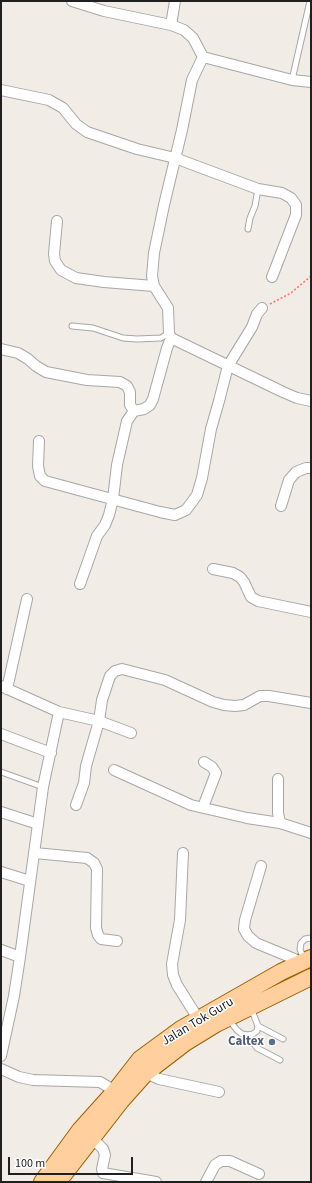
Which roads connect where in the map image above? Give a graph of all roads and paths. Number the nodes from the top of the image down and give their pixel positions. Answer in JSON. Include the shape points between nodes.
{"nodes":[{"id":1,"x":72,"y":1,"type":"edge"},
{"id":2,"x":175,"y":1,"type":"edge"},
{"id":3,"x":310,"y":1,"type":"edge"},
{"id":4,"x":171,"y":25,"type":"junction"},
{"id":5,"x":204,"y":57,"type":"junction"},
{"id":6,"x":292,"y":80,"type":"junction"},
{"id":7,"x":311,"y":82,"type":"edge"},
{"id":8,"x":1,"y":90,"type":"edge"},
{"id":9,"x":175,"y":158,"type":"junction"},
{"id":10,"x":258,"y":189,"type":"junction"},
{"id":11,"x":57,"y":221,"type":"dead end"},
{"id":12,"x":248,"y":229,"type":"dead end"},
{"id":13,"x":311,"y":276,"type":"edge"},
{"id":14,"x":272,"y":277,"type":"dead end"},
{"id":15,"x":154,"y":286,"type":"junction"},
{"id":16,"x":262,"y":308,"type":"joint"},
{"id":17,"x":72,"y":326,"type":"dead end"},
{"id":18,"x":170,"y":335,"type":"junction"},
{"id":19,"x":1,"y":349,"type":"edge"},
{"id":20,"x":228,"y":366,"type":"junction"},
{"id":21,"x":311,"y":400,"type":"edge"},
{"id":22,"x":134,"y":411,"type":"junction"},
{"id":23,"x":39,"y":441,"type":"dead end"},
{"id":24,"x":311,"y":468,"type":"edge"},
{"id":25,"x":113,"y":499,"type":"junction"},
{"id":26,"x":281,"y":506,"type":"dead end"},
{"id":27,"x":213,"y":569,"type":"dead end"},
{"id":28,"x":80,"y":584,"type":"dead end"},
{"id":29,"x":27,"y":599,"type":"dead end"},
{"id":30,"x":311,"y":612,"type":"edge"},
{"id":31,"x":4,"y":687,"type":"edge"},
{"id":32,"x":311,"y":703,"type":"edge"},
{"id":33,"x":59,"y":712,"type":"junction"},
{"id":34,"x":99,"y":721,"type":"junction"},
{"id":35,"x":131,"y":733,"type":"dead end"},
{"id":36,"x":1,"y":734,"type":"edge"},
{"id":37,"x":51,"y":753,"type":"junction"},
{"id":38,"x":204,"y":762,"type":"dead end"},
{"id":39,"x":114,"y":770,"type":"dead end"},
{"id":40,"x":1,"y":772,"type":"edge"},
{"id":41,"x":278,"y":779,"type":"dead end"},
{"id":42,"x":43,"y":787,"type":"junction"},
{"id":43,"x":76,"y":805,"type":"dead end"},
{"id":44,"x":203,"y":807,"type":"junction"},
{"id":45,"x":1,"y":812,"type":"edge"},
{"id":46,"x":280,"y":823,"type":"junction"},
{"id":47,"x":38,"y":824,"type":"junction"},
{"id":48,"x":311,"y":833,"type":"edge"},
{"id":49,"x":35,"y":853,"type":"junction"},
{"id":50,"x":183,"y":853,"type":"dead end"},
{"id":51,"x":261,"y":866,"type":"dead end"},
{"id":52,"x":1,"y":872,"type":"edge"},
{"id":53,"x":30,"y":881,"type":"junction"},
{"id":54,"x":311,"y":938,"type":"edge"},
{"id":55,"x":117,"y":941,"type":"dead end"},
{"id":56,"x":1,"y":950,"type":"edge"},
{"id":57,"x":20,"y":957,"type":"junction"},
{"id":58,"x":306,"y":960,"type":"edge"},
{"id":59,"x":311,"y":977,"type":"edge"},
{"id":60,"x":250,"y":1007,"type":"junction"},
{"id":61,"x":228,"y":1018,"type":"junction"},
{"id":62,"x":199,"y":1020,"type":"junction"},
{"id":63,"x":258,"y":1026,"type":"junction"},
{"id":64,"x":248,"y":1035,"type":"junction"},
{"id":65,"x":284,"y":1039,"type":"dead end"},
{"id":66,"x":1,"y":1056,"type":"edge"},
{"id":67,"x":280,"y":1060,"type":"dead end"},
{"id":68,"x":1,"y":1069,"type":"edge"},
{"id":69,"x":146,"y":1073,"type":"junction"},
{"id":70,"x":115,"y":1091,"type":"junction"},
{"id":71,"x":219,"y":1092,"type":"dead end"},
{"id":72,"x":92,"y":1138,"type":"junction"},
{"id":73,"x":259,"y":1174,"type":"dead end"},
{"id":74,"x":42,"y":1182,"type":"edge"},
{"id":75,"x":58,"y":1182,"type":"edge"},
{"id":76,"x":156,"y":1182,"type":"edge"},
{"id":77,"x":206,"y":1182,"type":"edge"}],
"edges":[{"from":1,"to":4,"type":"street","via":[[104,12]]},
{"from":2,"to":4,"type":"street"},
{"from":3,"to":6,"type":"lane"},
{"from":4,"to":5,"type":"street","via":[[184,30],[193,38]]},
{"from":5,"to":6,"type":"street"},
{"from":5,"to":9,"type":"street","via":[[192,80]]},
{"from":6,"to":7,"type":"street"},
{"from":8,"to":9,"type":"street","via":[[49,100],[63,108],[76,124],[87,132],[137,149]]},
{"from":9,"to":10,"type":"street"},
{"from":9,"to":15,"type":"street","via":[[154,253]]},
{"from":10,"to":12,"type":"lane"},
{"from":10,"to":14,"type":"street","via":[[282,193],[291,198],[297,210]]},
{"from":11,"to":15,"type":"street","via":[[54,254],[61,270],[76,278]]},
{"from":13,"to":16,"type":"path","via":[[291,293]]},
{"from":15,"to":18,"type":"street","via":[[168,308]]},
{"from":16,"to":20,"type":"street"},
{"from":17,"to":18,"type":"lane","via":[[98,330],[123,338],[161,338]]},
{"from":18,"to":20,"type":"street"},
{"from":18,"to":22,"type":"street","via":[[153,399],[144,409]]},
{"from":19,"to":22,"type":"street","via":[[18,353],[46,372],[87,380],[120,382],[127,386],[130,392],[130,405]]},
{"from":20,"to":21,"type":"street","via":[[297,398]]},
{"from":20,"to":25,"type":"street","via":[[211,429],[202,478],[196,495],[186,510],[175,514]]},
{"from":22,"to":25,"type":"street","via":[[128,421]]},
{"from":23,"to":25,"type":"street","via":[[38,466],[40,476],[45,481]]},
{"from":24,"to":26,"type":"street","via":[[296,472],[289,480]]},
{"from":25,"to":28,"type":"street"},
{"from":27,"to":30,"type":"street","via":[[228,571],[240,577],[251,597],[258,601]]},
{"from":29,"to":31,"type":"street"},
{"from":31,"to":33,"type":"street"},
{"from":32,"to":34,"type":"street","via":[[260,696],[244,705],[224,705],[165,680],[122,669],[110,676],[102,700]]},
{"from":33,"to":34,"type":"street"},
{"from":33,"to":37,"type":"street"},
{"from":34,"to":35,"type":"street"},
{"from":34,"to":43,"type":"street","via":[[86,766],[82,791]]},
{"from":36,"to":37,"type":"street"},
{"from":37,"to":42,"type":"street"},
{"from":38,"to":44,"type":"street","via":[[216,773]]},
{"from":39,"to":44,"type":"street","via":[[191,805]]},
{"from":40,"to":42,"type":"lane"},
{"from":41,"to":46,"type":"street"},
{"from":42,"to":47,"type":"street"},
{"from":44,"to":46,"type":"street"},
{"from":45,"to":47,"type":"street"},
{"from":46,"to":48,"type":"street"},
{"from":47,"to":49,"type":"street"},
{"from":49,"to":53,"type":"street"},
{"from":49,"to":55,"type":"street","via":[[87,858],[94,863],[97,870],[98,935],[102,939]]},
{"from":50,"to":62,"type":"street","via":[[180,920],[172,964],[173,975]]},
{"from":51,"to":58,"type":"street","via":[[244,929],[256,943]]},
{"from":52,"to":53,"type":"street"},
{"from":53,"to":57,"type":"street"},
{"from":54,"to":58,"type":"lane","via":[[301,943],[300,949]]},
{"from":56,"to":57,"type":"street"},
{"from":57,"to":66,"type":"street"},
{"from":58,"to":62,"type":"main road","name":"Jalan Tok Guru"},
{"from":59,"to":60,"type":"main road","name":"Jalan Tok Guru"},
{"from":60,"to":61,"type":"main road","name":"Jalan Tok Guru"},
{"from":60,"to":63,"type":"lane"},
{"from":61,"to":64,"type":"lane","via":[[237,1030]]},
{"from":61,"to":69,"type":"main road","name":"Jalan Tok Guru","via":[[185,1043]]},
{"from":62,"to":70,"type":"main road","name":"Jalan Tok Guru","via":[[181,1029],[140,1059]]},
{"from":63,"to":64,"type":"lane","via":[[257,1031]]},
{"from":63,"to":65,"type":"lane"},
{"from":64,"to":67,"type":"lane","via":[[257,1048]]},
{"from":68,"to":70,"type":"street","via":[[33,1080],[100,1082]]},
{"from":69,"to":71,"type":"street","via":[[159,1079]]},
{"from":69,"to":72,"type":"main road","name":"Jalan Tok Guru","via":[[120,1101]]},
{"from":70,"to":74,"type":"main road","name":"Jalan Tok Guru","via":[[80,1130]]},
{"from":72,"to":75,"type":"main road","name":"Jalan Tok Guru"},
{"from":72,"to":76,"type":"street","via":[[105,1154],[103,1173]]},
{"from":73,"to":77,"type":"street","via":[[230,1161],[221,1161],[215,1165]]}]}
